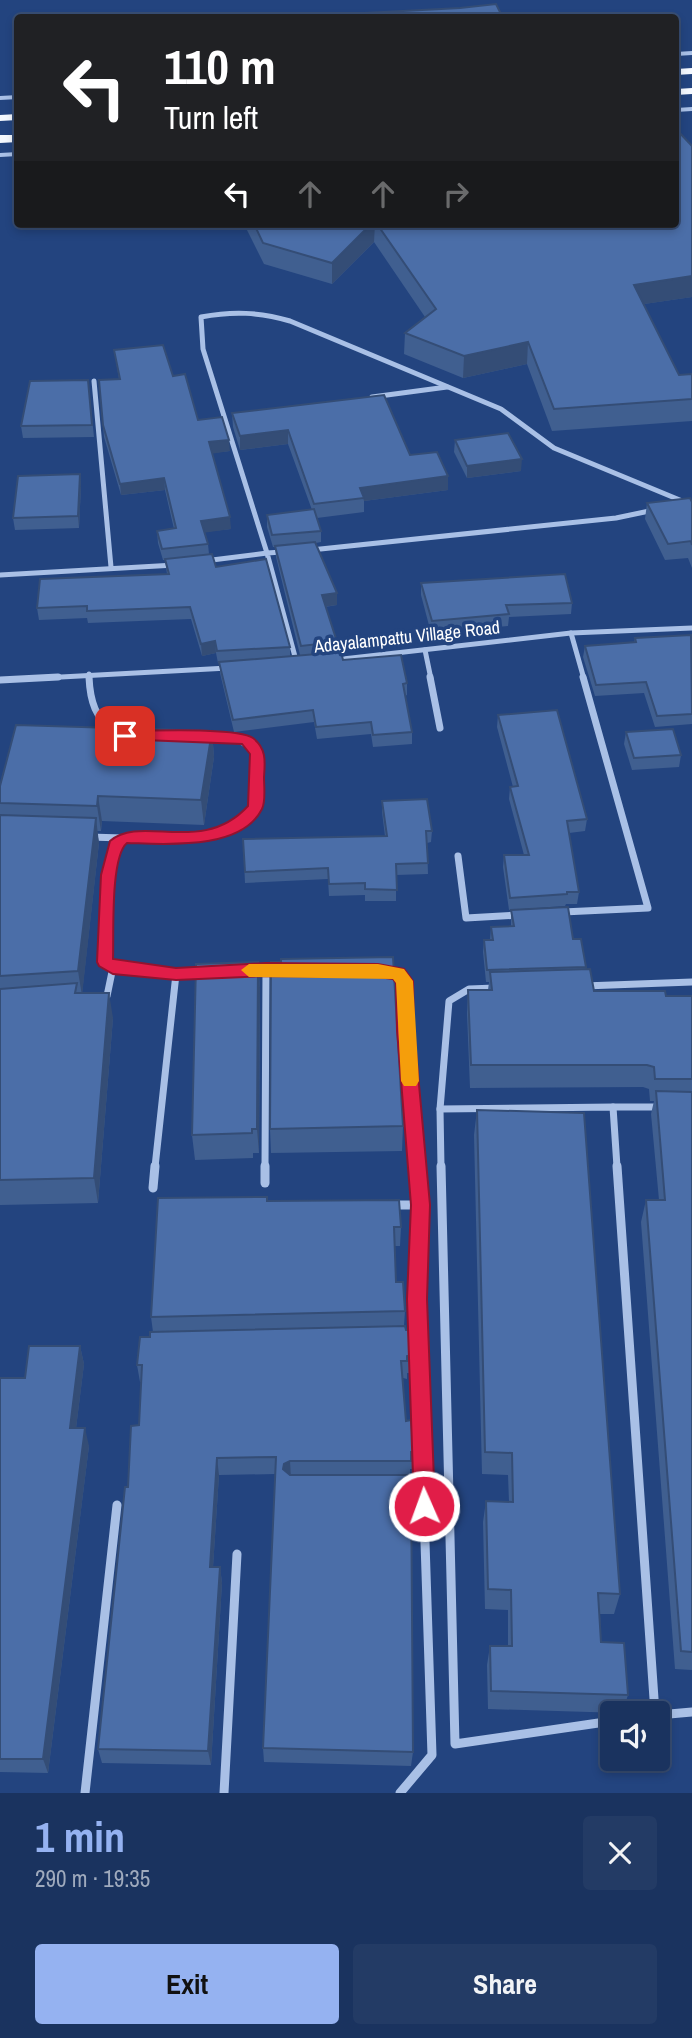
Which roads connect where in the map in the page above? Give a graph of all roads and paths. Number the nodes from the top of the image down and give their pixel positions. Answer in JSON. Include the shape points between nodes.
{"nodes":[{"id":1,"x":94,"y":381,"type":"dead end"},
{"id":2,"x":448,"y":387,"type":"junction"},
{"id":3,"x":364,"y":397,"type":"edge"},
{"id":4,"x":690,"y":504,"type":"edge"},
{"id":5,"x":676,"y":505,"type":"edge"},
{"id":6,"x":664,"y":508,"type":"edge"},
{"id":7,"x":303,"y":550,"type":"edge"},
{"id":8,"x":291,"y":551,"type":"edge"},
{"id":9,"x":267,"y":553,"type":"junction"},
{"id":10,"x":200,"y":561,"type":"edge"},
{"id":11,"x":187,"y":563,"type":"edge"},
{"id":12,"x":111,"y":567,"type":"junction"},
{"id":13,"x":0,"y":575,"type":"edge"},
{"id":14,"x":692,"y":628,"type":"edge"},
{"id":15,"x":570,"y":633,"type":"junction"},
{"id":16,"x":425,"y":650,"type":"junction"},
{"id":17,"x":323,"y":661,"type":"edge"},
{"id":18,"x":310,"y":662,"type":"edge"},
{"id":19,"x":297,"y":664,"type":"junction"},
{"id":20,"x":284,"y":665,"type":"edge"},
{"id":21,"x":234,"y":668,"type":"edge"},
{"id":22,"x":89,"y":674,"type":"junction"},
{"id":23,"x":0,"y":680,"type":"edge"},
{"id":24,"x":440,"y":728,"type":"dead end"},
{"id":25,"x":125,"y":736,"type":"edge"},
{"id":26,"x":193,"y":737,"type":"edge"},
{"id":27,"x":84,"y":836,"type":"edge"},
{"id":28,"x":124,"y":838,"type":"junction"},
{"id":29,"x":458,"y":856,"type":"dead end"},
{"id":30,"x":550,"y":913,"type":"edge"},
{"id":31,"x":522,"y":915,"type":"edge"},
{"id":32,"x":113,"y":967,"type":"junction"},
{"id":33,"x":266,"y":970,"type":"junction"},
{"id":34,"x":240,"y":971,"type":"edge"},
{"id":35,"x":292,"y":971,"type":"edge"},
{"id":36,"x":378,"y":971,"type":"edge"},
{"id":37,"x":214,"y":972,"type":"edge"},
{"id":38,"x":176,"y":974,"type":"junction"},
{"id":39,"x":692,"y":982,"type":"edge"},
{"id":40,"x":581,"y":986,"type":"edge"},
{"id":41,"x":511,"y":988,"type":"edge"},
{"id":42,"x":99,"y":1001,"type":"edge"},
{"id":43,"x":614,"y":1107,"type":"junction"},
{"id":44,"x":666,"y":1107,"type":"edge"},
{"id":45,"x":440,"y":1109,"type":"junction"},
{"id":46,"x":265,"y":1184,"type":"dead end"},
{"id":47,"x":153,"y":1188,"type":"dead end"},
{"id":48,"x":420,"y":1205,"type":"junction"},
{"id":49,"x":380,"y":1206,"type":"edge"},
{"id":50,"x":405,"y":1336,"type":"edge"},
{"id":51,"x":418,"y":1336,"type":"junction"},
{"id":52,"x":410,"y":1485,"type":"edge"},
{"id":53,"x":424,"y":1485,"type":"junction"},
{"id":54,"x":117,"y":1505,"type":"dead end"},
{"id":55,"x":237,"y":1554,"type":"dead end"},
{"id":56,"x":656,"y":1701,"type":"edge"},
{"id":57,"x":692,"y":1712,"type":"edge"},
{"id":58,"x":670,"y":1713,"type":"edge"},
{"id":59,"x":600,"y":1723,"type":"edge"},
{"id":60,"x":85,"y":1793,"type":"edge"},
{"id":61,"x":224,"y":1793,"type":"edge"},
{"id":62,"x":400,"y":1793,"type":"edge"}],
"edges":[{"from":1,"to":12,"type":"street"},
{"from":2,"to":3,"type":"street"},
{"from":2,"to":4,"type":"street","via":[[501,409],[554,447]]},
{"from":2,"to":9,"type":"street","via":[[261,312],[240,310],[201,317],[203,349]]},
{"from":4,"to":5,"type":"street"},
{"from":6,"to":7,"type":"street","via":[[616,518]]},
{"from":8,"to":9,"type":"street"},
{"from":9,"to":10,"type":"street"},
{"from":9,"to":19,"type":"street"},
{"from":11,"to":12,"type":"street"},
{"from":12,"to":13,"type":"street"},
{"from":14,"to":15,"type":"street","name":"Adayalampattu Village Road"},
{"from":15,"to":16,"type":"street","name":"Adayalampattu Village Road"},
{"from":15,"to":30,"type":"street","via":[[648,908]]},
{"from":16,"to":17,"type":"street","name":"Adayalampattu Village Road"},
{"from":16,"to":24,"type":"street"},
{"from":18,"to":19,"type":"street","name":"Adayalampattu Village Road"},
{"from":19,"to":20,"type":"street","name":"Adayalampattu Village Road"},
{"from":21,"to":22,"type":"street"},
{"from":22,"to":23,"type":"street"},
{"from":22,"to":25,"type":"street","via":[[89,699],[101,720]]},
{"from":26,"to":28,"type":"street","via":[[247,741],[258,753],[256,807],[242,823],[191,839]]},
{"from":27,"to":28,"type":"street"},
{"from":28,"to":32,"type":"street","via":[[115,845],[109,875],[105,962]]},
{"from":29,"to":31,"type":"street","via":[[466,918]]},
{"from":32,"to":38,"type":"street"},
{"from":32,"to":42,"type":"street","via":[[107,996]]},
{"from":33,"to":34,"type":"street"},
{"from":33,"to":35,"type":"street"},
{"from":33,"to":46,"type":"street"},
{"from":36,"to":48,"type":"street","via":[[398,974],[404,981]]},
{"from":37,"to":38,"type":"street"},
{"from":38,"to":47,"type":"street"},
{"from":39,"to":40,"type":"street"},
{"from":41,"to":45,"type":"street","via":[[469,989],[449,1001]]},
{"from":43,"to":44,"type":"street"},
{"from":43,"to":45,"type":"street"},
{"from":43,"to":56,"type":"street"},
{"from":45,"to":59,"type":"street","via":[[455,1744]]},
{"from":48,"to":49,"type":"street"},
{"from":48,"to":51,"type":"street"},
{"from":50,"to":51,"type":"street"},
{"from":51,"to":53,"type":"street"},
{"from":52,"to":53,"type":"street"},
{"from":53,"to":62,"type":"street","via":[[432,1755]]},
{"from":54,"to":60,"type":"street"},
{"from":55,"to":61,"type":"street"},
{"from":57,"to":58,"type":"street"}]}
